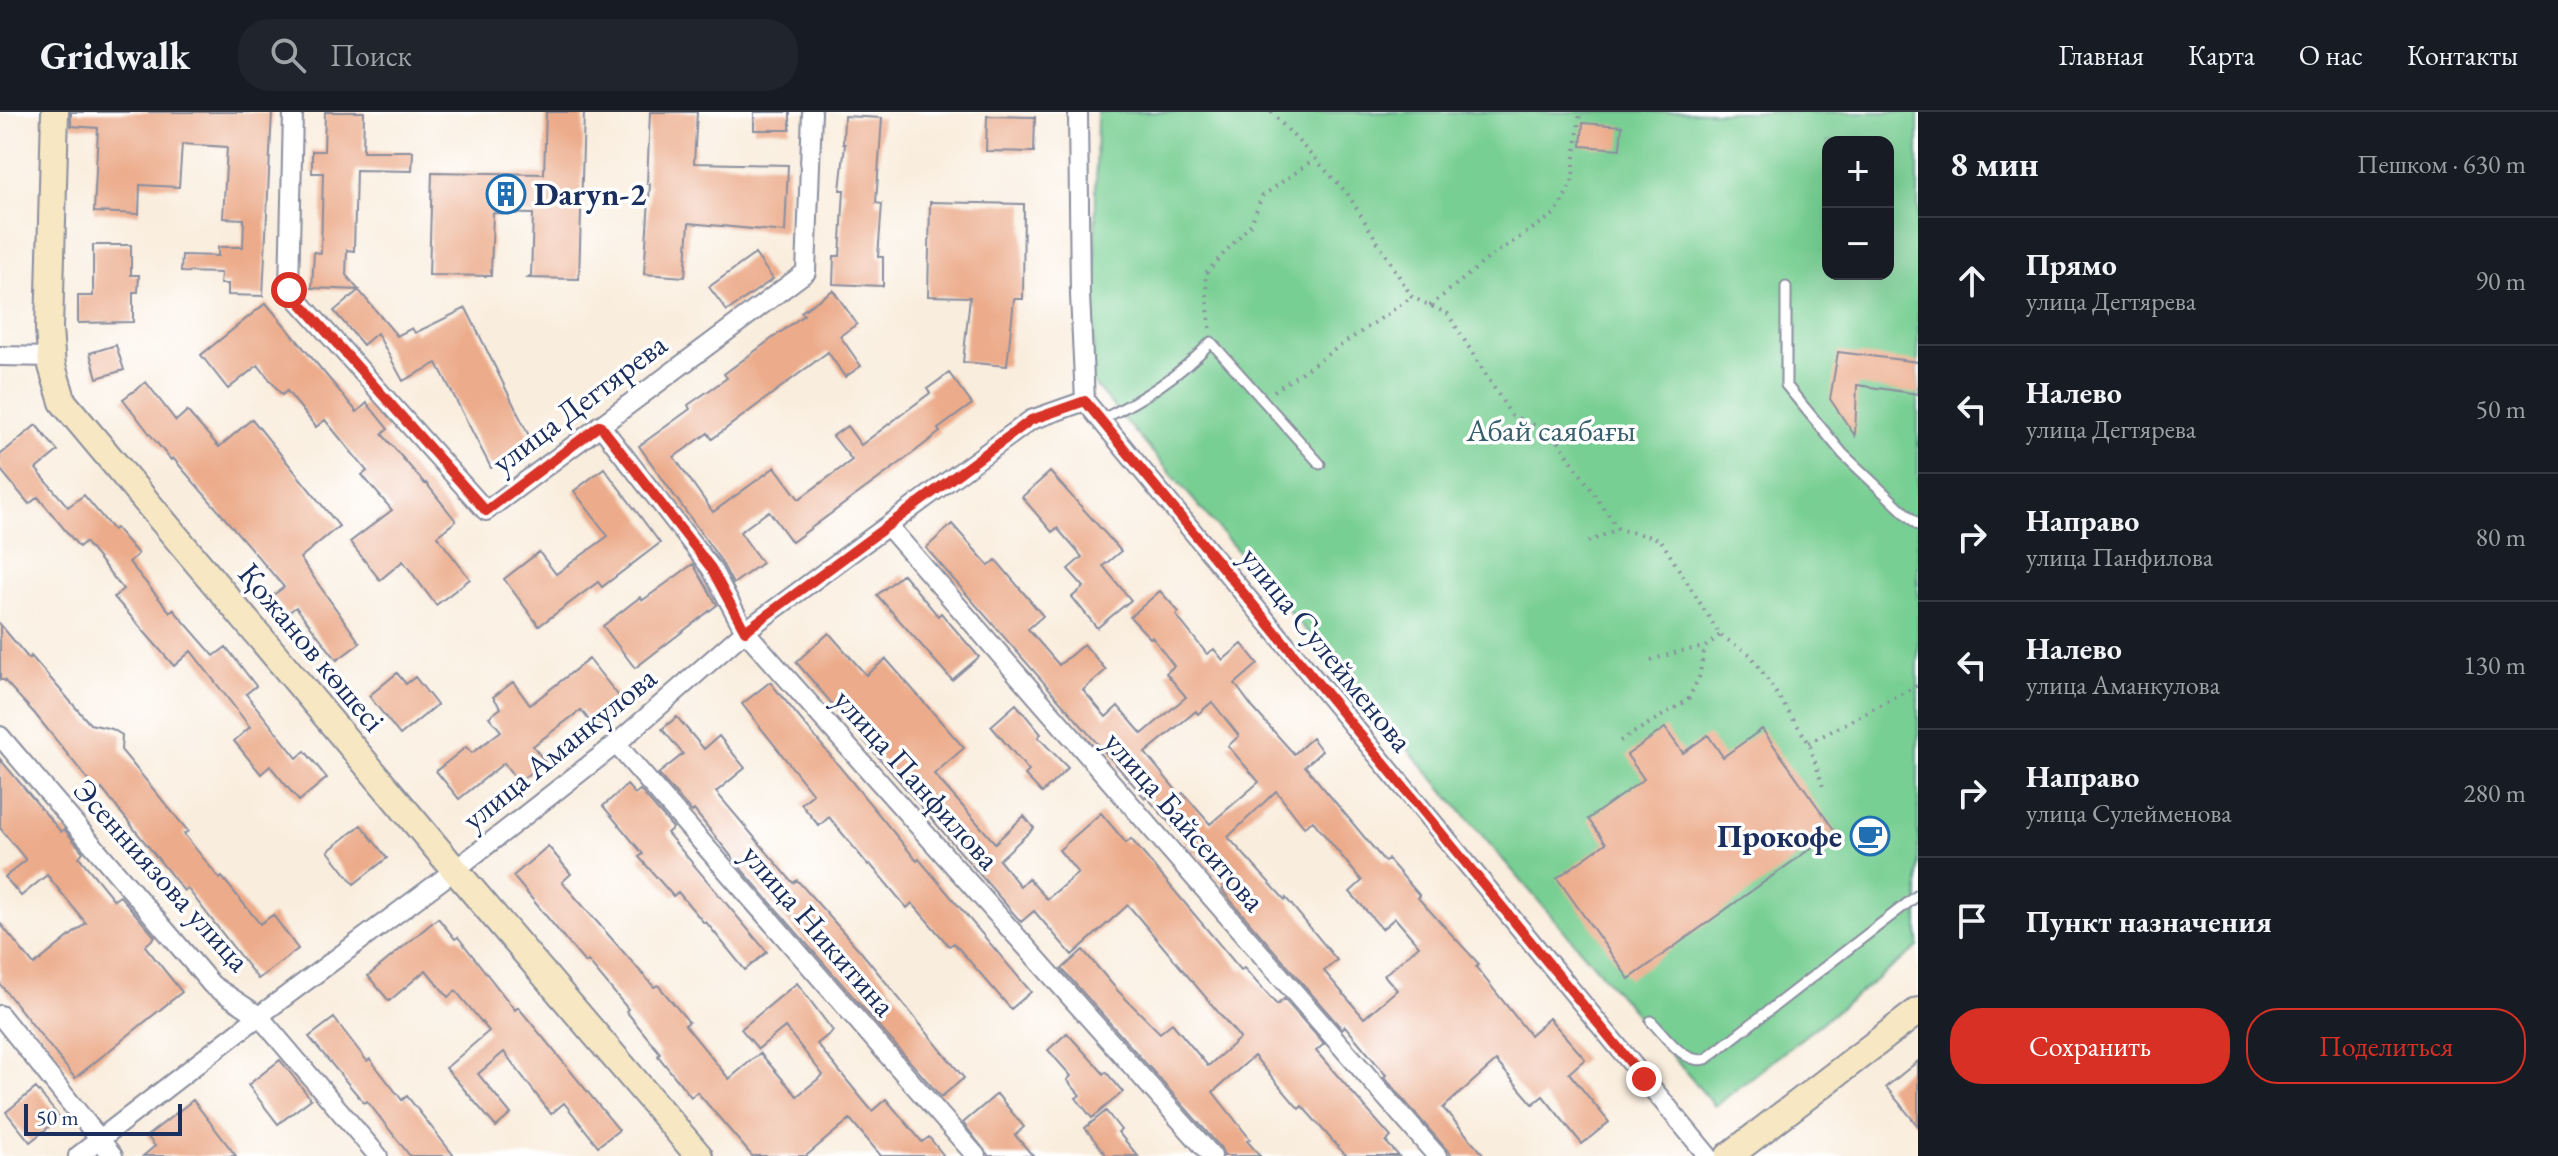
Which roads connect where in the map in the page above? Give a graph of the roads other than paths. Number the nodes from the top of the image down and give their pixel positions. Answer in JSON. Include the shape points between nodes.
{"nodes":[{"id":1,"x":55,"y":112,"type":"edge"},
{"id":2,"x":293,"y":112,"type":"edge"},
{"id":3,"x":812,"y":112,"type":"edge"},
{"id":4,"x":1078,"y":112,"type":"edge"},
{"id":5,"x":1786,"y":287,"type":"dead end"},
{"id":6,"x":0,"y":356,"type":"edge"},
{"id":7,"x":51,"y":357,"type":"junction"},
{"id":8,"x":1085,"y":401,"type":"junction"},
{"id":9,"x":1101,"y":420,"type":"junction"},
{"id":10,"x":600,"y":425,"type":"junction"},
{"id":11,"x":1320,"y":464,"type":"dead end"},
{"id":12,"x":1918,"y":525,"type":"edge"},
{"id":13,"x":888,"y":526,"type":"junction"},
{"id":14,"x":745,"y":631,"type":"junction"},
{"id":15,"x":0,"y":736,"type":"edge"},
{"id":16,"x":616,"y":744,"type":"junction"},
{"id":17,"x":455,"y":870,"type":"junction"},
{"id":18,"x":1918,"y":895,"type":"edge"},
{"id":19,"x":0,"y":1015,"type":"edge"},
{"id":20,"x":259,"y":1016,"type":"junction"},
{"id":21,"x":1916,"y":1017,"type":"edge"},
{"id":22,"x":1651,"y":1021,"type":"dead end"},
{"id":23,"x":99,"y":1140,"type":"junction"},
{"id":24,"x":78,"y":1156,"type":"edge"},
{"id":25,"x":113,"y":1156,"type":"edge"},
{"id":26,"x":378,"y":1156,"type":"edge"},
{"id":27,"x":699,"y":1156,"type":"edge"},
{"id":28,"x":976,"y":1156,"type":"edge"},
{"id":29,"x":1212,"y":1156,"type":"edge"},
{"id":30,"x":1437,"y":1156,"type":"edge"},
{"id":31,"x":1708,"y":1156,"type":"edge"},
{"id":32,"x":1729,"y":1156,"type":"edge"}],
"edges":[{"from":1,"to":7,"type":"main road","name":"Қожанов көшесі"},
{"from":2,"to":10,"type":"street","name":"улица Дегтярева","via":[[289,290],[486,511]]},
{"from":3,"to":10,"type":"street","name":"улица Дегтярева","via":[[806,272]]},
{"from":4,"to":8,"type":"street"},
{"from":5,"to":12,"type":"lane","via":[[1786,385],[1843,454]]},
{"from":6,"to":7,"type":"street"},
{"from":7,"to":17,"type":"main road","name":"Қожанов көшесі","via":[[63,402],[80,424]]},
{"from":8,"to":9,"type":"street","name":"улица Сулейменова"},
{"from":8,"to":13,"type":"street","name":"улица Аманкулова","via":[[1031,420]]},
{"from":9,"to":11,"type":"lane","via":[[1187,368],[1211,342]]},
{"from":9,"to":31,"type":"street","name":"улица Сулейменова"},
{"from":10,"to":14,"type":"street","name":"улица Панфилова","via":[[711,568]]},
{"from":13,"to":14,"type":"street","name":"улица Аманкулова"},
{"from":13,"to":30,"type":"street","name":"улица Байсеитова"},
{"from":14,"to":16,"type":"street","name":"улица Аманкулова"},
{"from":14,"to":29,"type":"street","name":"улица Панфилова"},
{"from":15,"to":20,"type":"street","name":"Эсенниязова улица","via":[[212,985]]},
{"from":16,"to":17,"type":"street","name":"улица Аманкулова"},
{"from":16,"to":28,"type":"street","name":"улица Никитина"},
{"from":17,"to":20,"type":"street","name":"улица Аманкулова"},
{"from":17,"to":27,"type":"main road","name":"Қожанов көшесі"},
{"from":18,"to":22,"type":"lane","via":[[1706,1059],[1685,1056]]},
{"from":19,"to":23,"type":"street"},
{"from":20,"to":23,"type":"street","name":"улица Аманкулова"},
{"from":20,"to":26,"type":"street","name":"Эсенниязова улица"},
{"from":21,"to":32,"type":"main road"},
{"from":23,"to":24,"type":"street","name":"улица Аманкулова"},
{"from":23,"to":25,"type":"street"}]}
